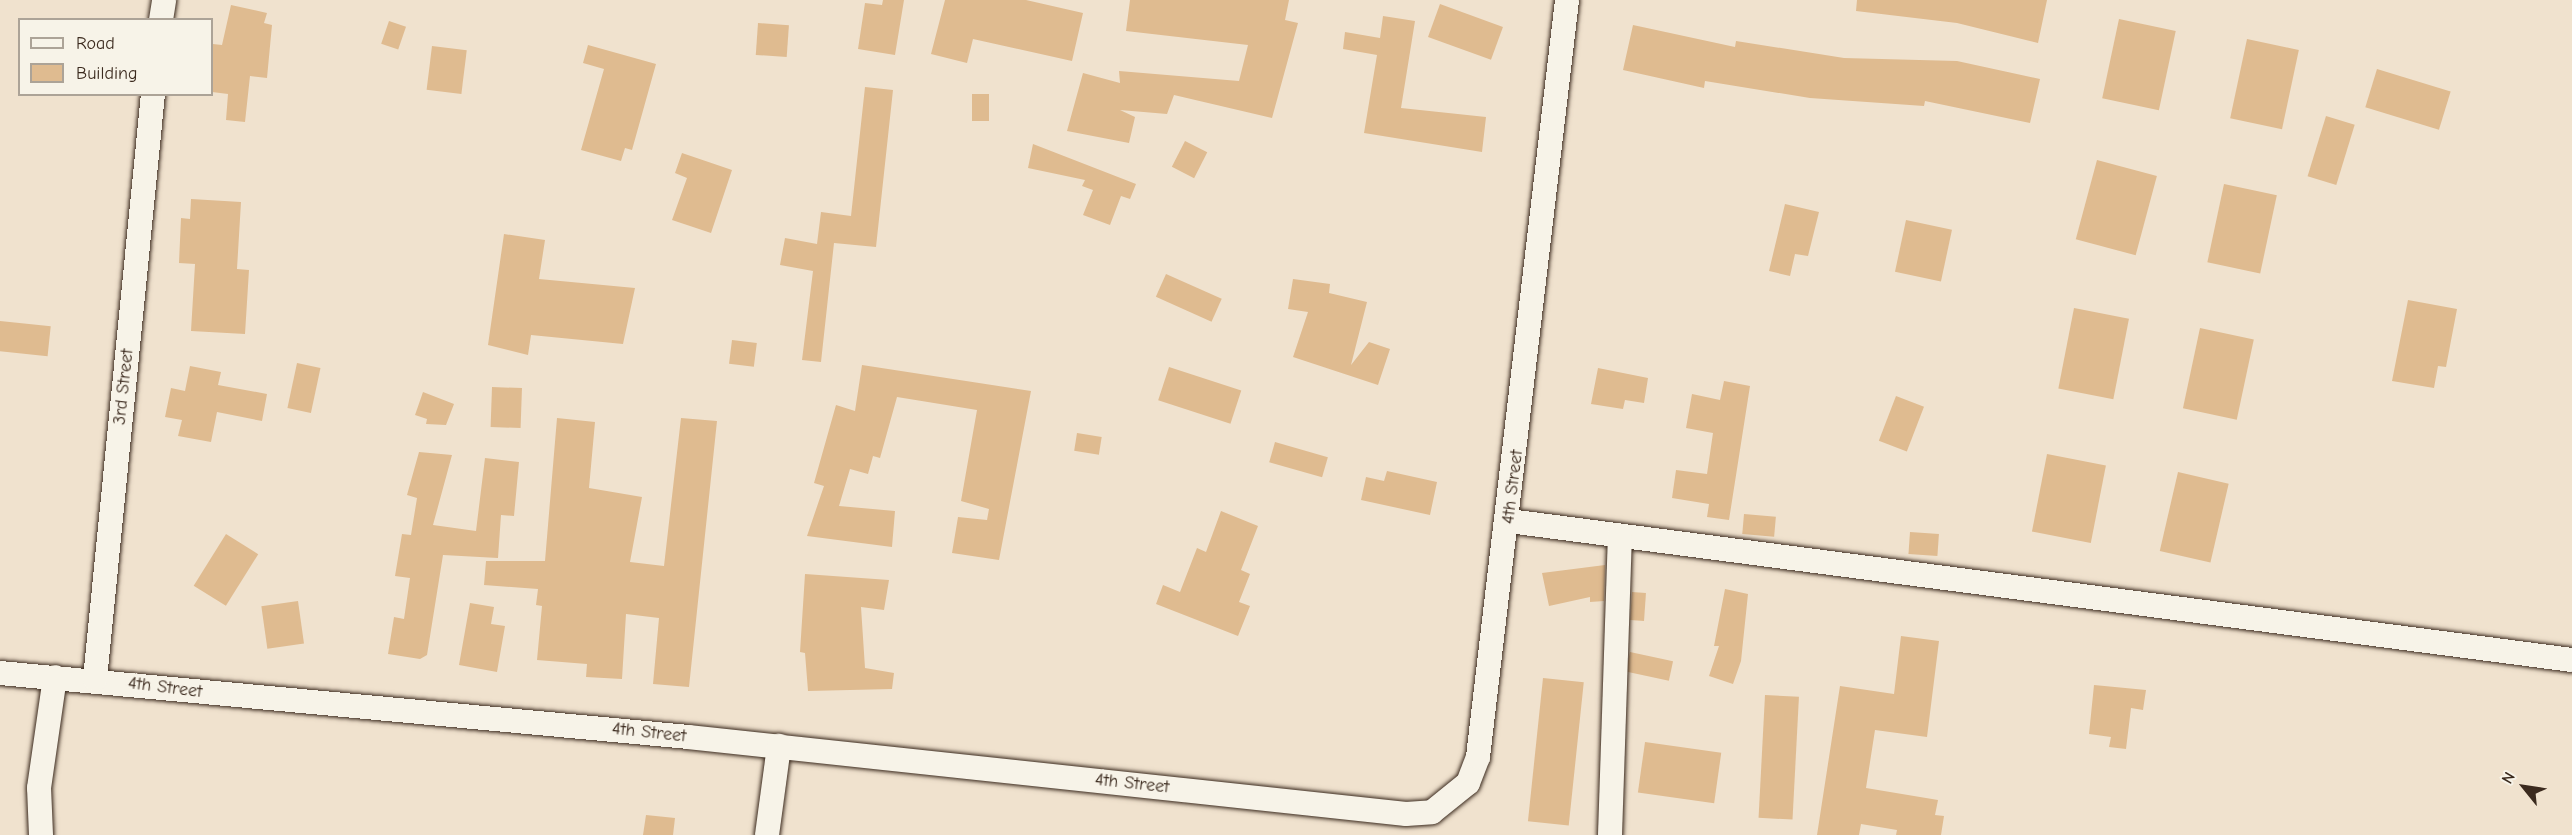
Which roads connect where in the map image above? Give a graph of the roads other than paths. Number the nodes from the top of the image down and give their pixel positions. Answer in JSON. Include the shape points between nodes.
{"nodes":[{"id":1,"x":164,"y":0,"type":"edge"},
{"id":2,"x":1568,"y":0,"type":"edge"},
{"id":3,"x":161,"y":18,"type":"edge"},
{"id":4,"x":153,"y":96,"type":"edge"},
{"id":5,"x":1509,"y":521,"type":"junction"},
{"id":6,"x":1620,"y":536,"type":"junction"},
{"id":7,"x":2572,"y":660,"type":"edge"},
{"id":8,"x":0,"y":673,"type":"edge"},
{"id":9,"x":55,"y":677,"type":"junction"},
{"id":10,"x":95,"y":679,"type":"junction"},
{"id":11,"x":779,"y":746,"type":"junction"},
{"id":12,"x":41,"y":835,"type":"edge"},
{"id":13,"x":767,"y":835,"type":"edge"},
{"id":14,"x":1610,"y":835,"type":"edge"}],
"edges":[{"from":1,"to":3,"type":"street"},
{"from":2,"to":5,"type":"street","name":"4th Street"},
{"from":4,"to":10,"type":"street","name":"3rd Street"},
{"from":5,"to":6,"type":"street"},
{"from":5,"to":11,"type":"street","name":"4th Street","via":[[1478,758],[1467,783],[1432,812]]},
{"from":6,"to":7,"type":"street"},
{"from":6,"to":14,"type":"street"},
{"from":8,"to":9,"type":"street","name":"4th Street"},
{"from":9,"to":10,"type":"street","name":"4th Street"},
{"from":9,"to":12,"type":"street","via":[[39,788]]},
{"from":10,"to":11,"type":"street","name":"4th Street"},
{"from":11,"to":13,"type":"street"}]}
